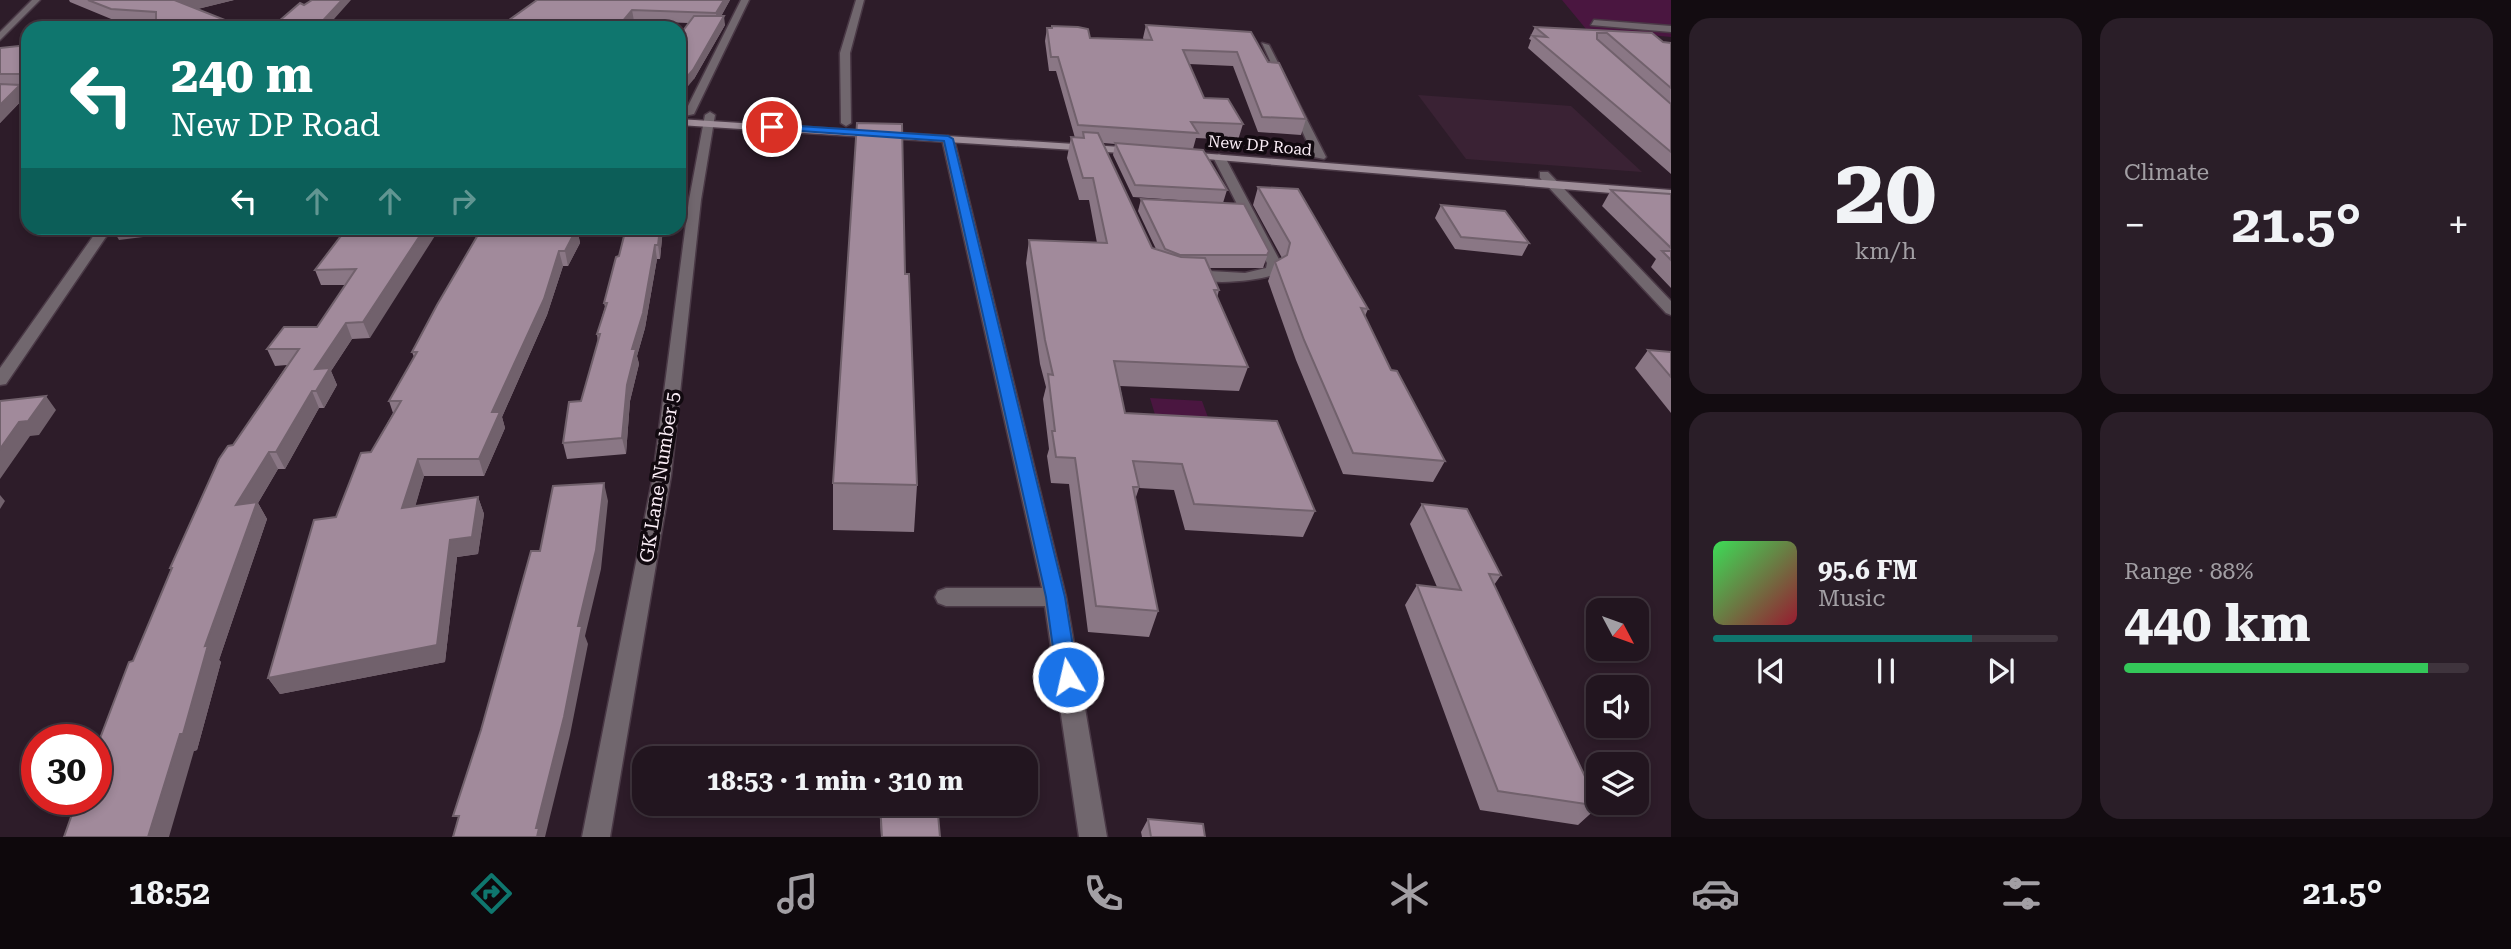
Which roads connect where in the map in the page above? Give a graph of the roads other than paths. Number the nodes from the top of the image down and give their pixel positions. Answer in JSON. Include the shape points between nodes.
{"nodes":[{"id":1,"x":36,"y":0,"type":"edge"},
{"id":2,"x":744,"y":0,"type":"edge"},
{"id":3,"x":860,"y":0,"type":"edge"},
{"id":4,"x":1594,"y":23,"type":"dead end"},
{"id":5,"x":1671,"y":29,"type":"edge"},
{"id":6,"x":0,"y":37,"type":"edge"},
{"id":7,"x":1265,"y":46,"type":"dead end"},
{"id":8,"x":0,"y":89,"type":"edge"},
{"id":9,"x":21,"y":90,"type":"edge"},
{"id":10,"x":0,"y":97,"type":"edge"},
{"id":11,"x":21,"y":97,"type":"edge"},
{"id":12,"x":686,"y":109,"type":"edge"},
{"id":13,"x":686,"y":116,"type":"edge"},
{"id":14,"x":709,"y":119,"type":"junction"},
{"id":15,"x":846,"y":123,"type":"junction"},
{"id":16,"x":948,"y":139,"type":"junction"},
{"id":17,"x":1219,"y":157,"type":"junction"},
{"id":18,"x":1320,"y":157,"type":"junction"},
{"id":19,"x":1549,"y":180,"type":"junction"},
{"id":20,"x":1669,"y":193,"type":"edge"},
{"id":21,"x":100,"y":235,"type":"edge"},
{"id":22,"x":1175,"y":274,"type":"edge"},
{"id":23,"x":1671,"y":310,"type":"edge"},
{"id":24,"x":0,"y":380,"type":"edge"},
{"id":25,"x":946,"y":597,"type":"dead end"},
{"id":26,"x":1055,"y":597,"type":"junction"},
{"id":27,"x":596,"y":837,"type":"edge"},
{"id":28,"x":1093,"y":837,"type":"edge"}],
"edges":[{"from":1,"to":6,"type":"street"},
{"from":2,"to":12,"type":"street"},
{"from":3,"to":15,"type":"street","via":[[844,62]]},
{"from":4,"to":5,"type":"street"},
{"from":7,"to":18,"type":"street"},
{"from":8,"to":9,"type":"main road"},
{"from":10,"to":11,"type":"main road"},
{"from":13,"to":14,"type":"main road"},
{"from":14,"to":15,"type":"main road"},
{"from":14,"to":16,"type":"main road"},
{"from":14,"to":27,"type":"street","name":"GK Lane Number 5","via":[[662,476]]},
{"from":15,"to":16,"type":"main road","via":[[1145,147],[1103,154]]},
{"from":16,"to":26,"type":"street"},
{"from":17,"to":18,"type":"main road","name":"New DP Road","via":[[1171,149]]},
{"from":17,"to":19,"type":"main road","name":"New DP Road"},
{"from":17,"to":22,"type":"street","via":[[1240,210],[1273,270],[1254,276]]},
{"from":18,"to":19,"type":"main road","name":"New DP Road"},
{"from":19,"to":20,"type":"main road","name":"New DP Road"},
{"from":19,"to":23,"type":"street"},
{"from":21,"to":24,"type":"street"},
{"from":25,"to":26,"type":"street"},
{"from":26,"to":28,"type":"street"}]}
